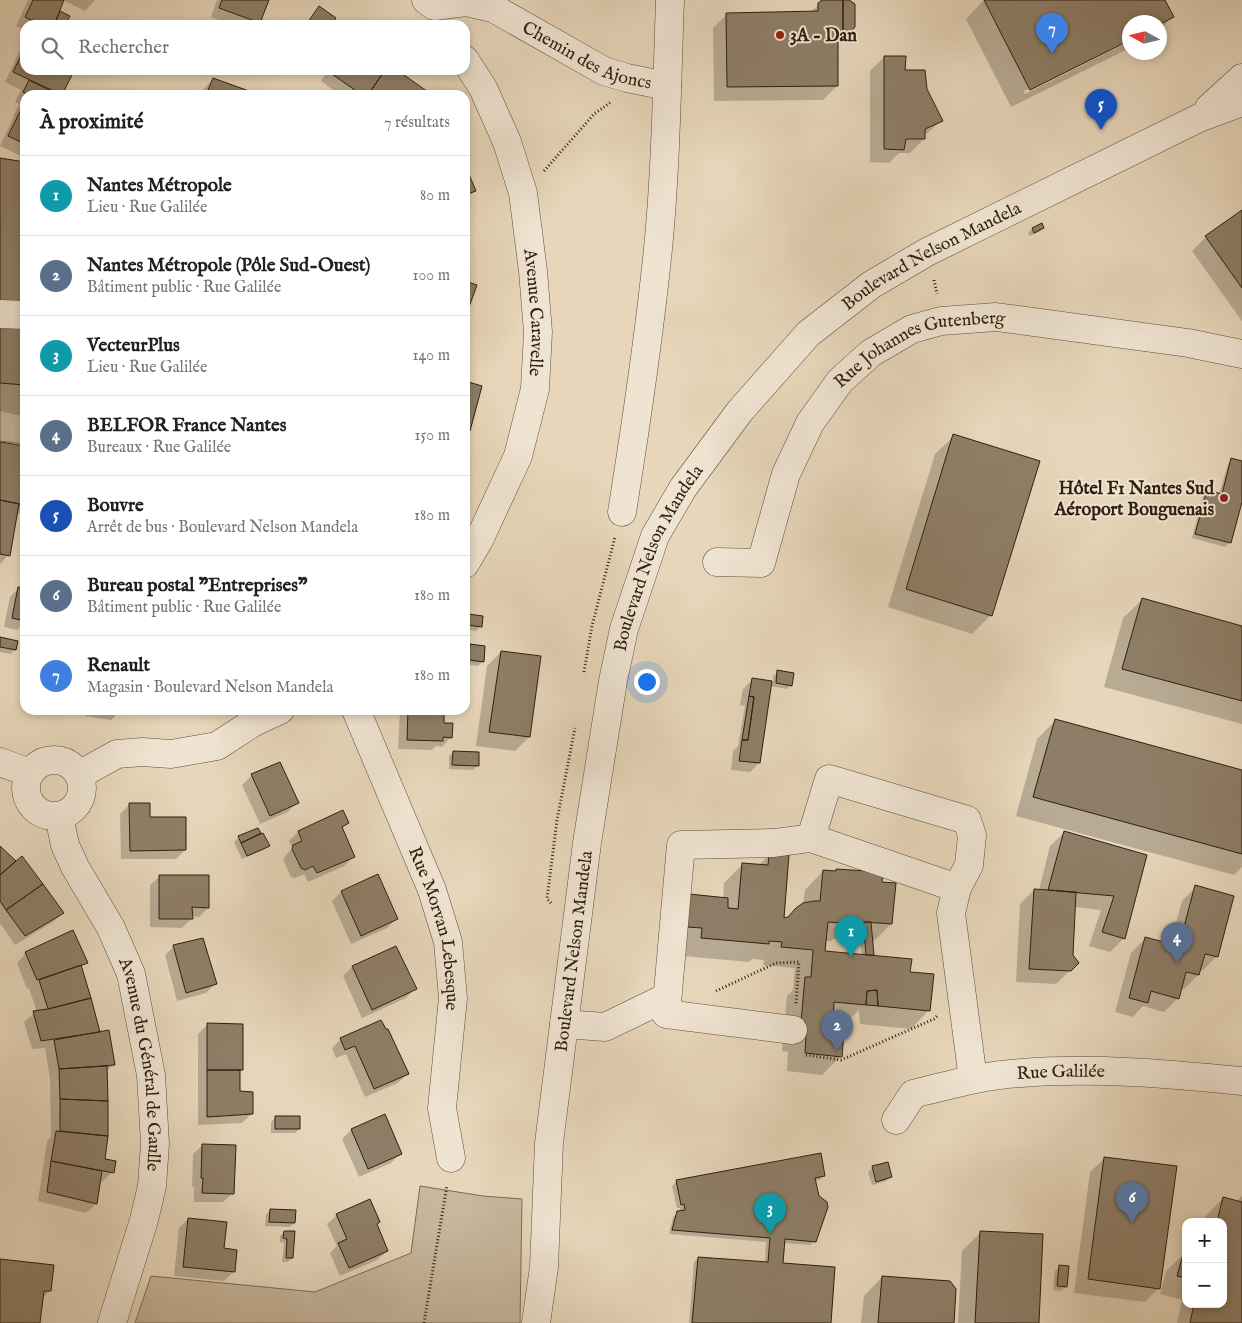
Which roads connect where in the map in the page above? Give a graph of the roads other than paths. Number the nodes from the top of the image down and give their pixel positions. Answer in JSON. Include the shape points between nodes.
{"nodes":[{"id":1,"x":670,"y":0,"type":"edge"},
{"id":2,"x":435,"y":10,"type":"edge"},
{"id":3,"x":470,"y":68,"type":"edge"},
{"id":4,"x":1242,"y":78,"type":"edge"},
{"id":5,"x":654,"y":84,"type":"junction"},
{"id":6,"x":1242,"y":102,"type":"edge"},
{"id":7,"x":1199,"y":118,"type":"junction"},
{"id":8,"x":0,"y":314,"type":"edge"},
{"id":9,"x":20,"y":315,"type":"edge"},
{"id":10,"x":1242,"y":354,"type":"edge"},
{"id":11,"x":622,"y":512,"type":"dead end"},
{"id":12,"x":470,"y":555,"type":"edge"},
{"id":13,"x":717,"y":562,"type":"dead end"},
{"id":14,"x":269,"y":715,"type":"edge"},
{"id":15,"x":358,"y":715,"type":"edge"},
{"id":16,"x":0,"y":762,"type":"edge"},
{"id":17,"x":30,"y":773,"type":"junction"},
{"id":18,"x":79,"y":775,"type":"junction"},
{"id":19,"x":59,"y":816,"type":"junction"},
{"id":20,"x":811,"y":838,"type":"junction"},
{"id":21,"x":957,"y":888,"type":"junction"},
{"id":22,"x":667,"y":997,"type":"junction"},
{"id":23,"x":564,"y":1024,"type":"junction"},
{"id":24,"x":793,"y":1030,"type":"dead end"},
{"id":25,"x":973,"y":1079,"type":"junction"},
{"id":26,"x":1242,"y":1081,"type":"edge"},
{"id":27,"x":896,"y":1120,"type":"dead end"},
{"id":28,"x":451,"y":1158,"type":"road end"},
{"id":29,"x":544,"y":1267,"type":"junction"},
{"id":30,"x":112,"y":1323,"type":"edge"},
{"id":31,"x":536,"y":1323,"type":"edge"},
{"id":32,"x":555,"y":1323,"type":"edge"}],
"edges":[{"from":1,"to":5,"type":"street"},
{"from":2,"to":5,"type":"street","name":"Chemin des Ajoncs","via":[[466,2],[493,8],[604,70]]},
{"from":3,"to":12,"type":"street","name":"Avenue Caravelle","via":[[483,88],[507,142],[523,193],[538,332],[535,389],[518,456]]},
{"from":4,"to":7,"type":"street","name":"Boulevard Nelson Mandela"},
{"from":5,"to":11,"type":"street","via":[[664,172],[652,303]]},
{"from":6,"to":7,"type":"street","name":"Boulevard Nelson Mandela"},
{"from":7,"to":23,"type":"street","name":"Boulevard Nelson Mandela","via":[[926,252],[871,284],[808,334],[740,411],[683,488],[655,536],[624,629],[587,844]]},
{"from":8,"to":9,"type":"street"},
{"from":10,"to":13,"type":"street","name":"Rue Johannes Gutenberg","via":[[1188,343],[996,317],[941,322],[912,329],[871,353],[840,381],[810,423],[786,474],[760,563]]},
{"from":14,"to":18,"type":"street","via":[[217,746],[171,754],[117,754]]},
{"from":15,"to":28,"type":"street","name":"Rue Morvan Lebesque","via":[[432,890],[448,942],[453,998],[442,1108]]},
{"from":16,"to":17,"type":"street"},
{"from":17,"to":18,"type":"street","via":[[45,761],[55,760],[73,767]]},
{"from":17,"to":19,"type":"street","via":[[26,781],[30,804],[43,814]]},
{"from":18,"to":19,"type":"street","via":[[82,792],[79,801],[74,808]]},
{"from":19,"to":30,"type":"street","name":"Avenue du Général de Gaulle","via":[[65,844],[75,867],[111,928],[130,974],[150,1075],[155,1144],[152,1186]]},
{"from":20,"to":21,"type":"street"},
{"from":20,"to":21,"type":"street","via":[[829,778],[967,820],[972,835],[969,865]]},
{"from":20,"to":22,"type":"street","via":[[774,843],[681,845]]},
{"from":21,"to":25,"type":"street","via":[[951,913]]},
{"from":22,"to":23,"type":"street","via":[[605,1027]]},
{"from":22,"to":24,"type":"street","via":[[666,1014]]},
{"from":23,"to":29,"type":"street","name":"Boulevard Nelson Mandela","via":[[549,1143]]},
{"from":25,"to":26,"type":"street","name":"Rue Galilée","via":[[1022,1073],[1103,1072]]},
{"from":25,"to":27,"type":"street","name":"Rue Galilée","via":[[913,1094]]},
{"from":29,"to":31,"type":"street","name":"Boulevard Nelson Mandela"},
{"from":29,"to":32,"type":"street","name":"Boulevard Nelson Mandela"}]}
